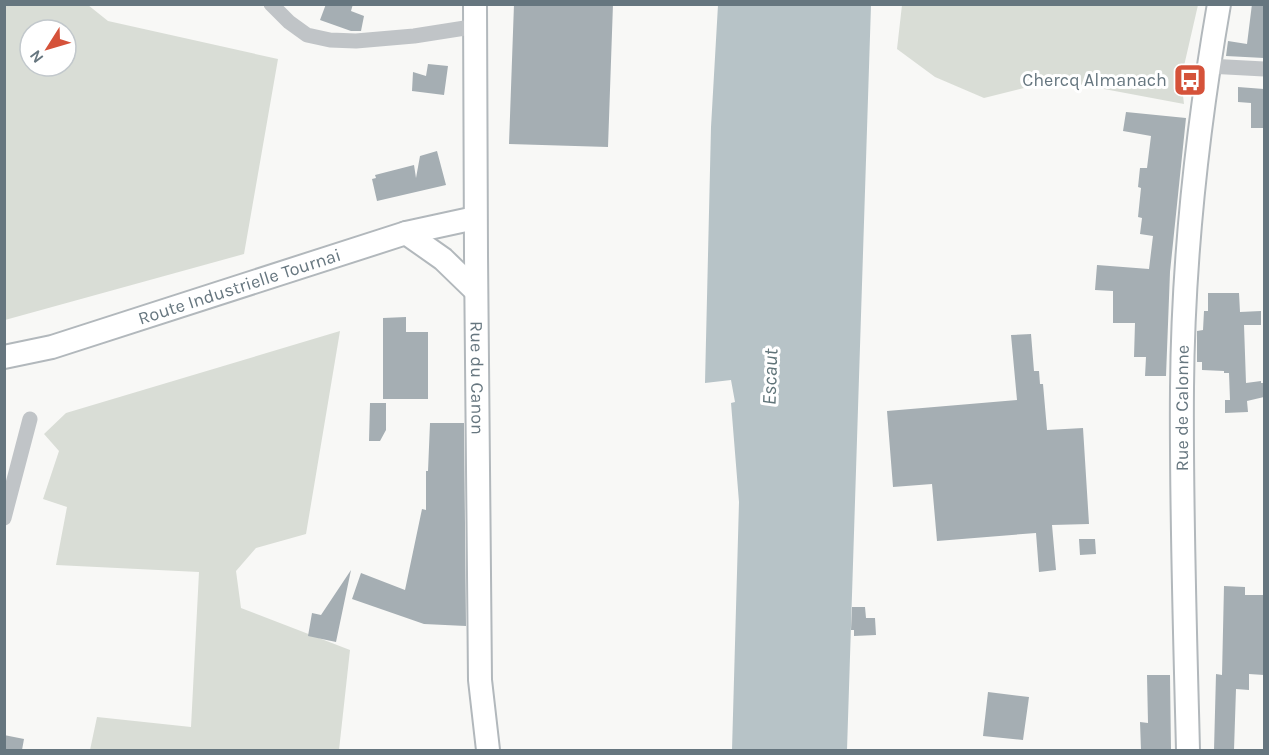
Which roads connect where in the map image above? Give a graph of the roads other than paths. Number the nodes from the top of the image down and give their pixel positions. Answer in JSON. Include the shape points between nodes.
{"nodes":[{"id":1,"x":271,"y":4,"type":"edge"},
{"id":2,"x":475,"y":4,"type":"edge"},
{"id":3,"x":1219,"y":4,"type":"edge"},
{"id":4,"x":475,"y":29,"type":"junction"},
{"id":5,"x":1208,"y":66,"type":"junction"},
{"id":6,"x":1264,"y":69,"type":"edge"},
{"id":7,"x":475,"y":218,"type":"junction"},
{"id":8,"x":406,"y":232,"type":"junction"},
{"id":9,"x":476,"y":291,"type":"junction"},
{"id":10,"x":4,"y":357,"type":"edge"},
{"id":11,"x":30,"y":419,"type":"dead end"},
{"id":12,"x":4,"y":518,"type":"edge"},
{"id":13,"x":488,"y":750,"type":"edge"},
{"id":14,"x":1188,"y":750,"type":"edge"}],
"edges":[{"from":1,"to":4,"type":"street","via":[[307,35],[330,40]]},
{"from":2,"to":4,"type":"main road","name":"Rue du Canon"},
{"from":3,"to":5,"type":"main road","name":"Rue de Calonne"},
{"from":4,"to":7,"type":"main road","name":"Rue du Canon"},
{"from":5,"to":6,"type":"street"},
{"from":5,"to":14,"type":"main road","name":"Rue de Calonne","via":[[1189,234],[1182,387]]},
{"from":7,"to":8,"type":"main road","name":"Route Industrielle Tournai"},
{"from":7,"to":9,"type":"main road","name":"Rue du Canon"},
{"from":8,"to":9,"type":"main road","via":[[443,259]]},
{"from":8,"to":10,"type":"main road","name":"Route Industrielle Tournai","via":[[52,347]]},
{"from":9,"to":13,"type":"main road","name":"Rue du Canon","via":[[480,680]]},
{"from":11,"to":12,"type":"street"}]}
